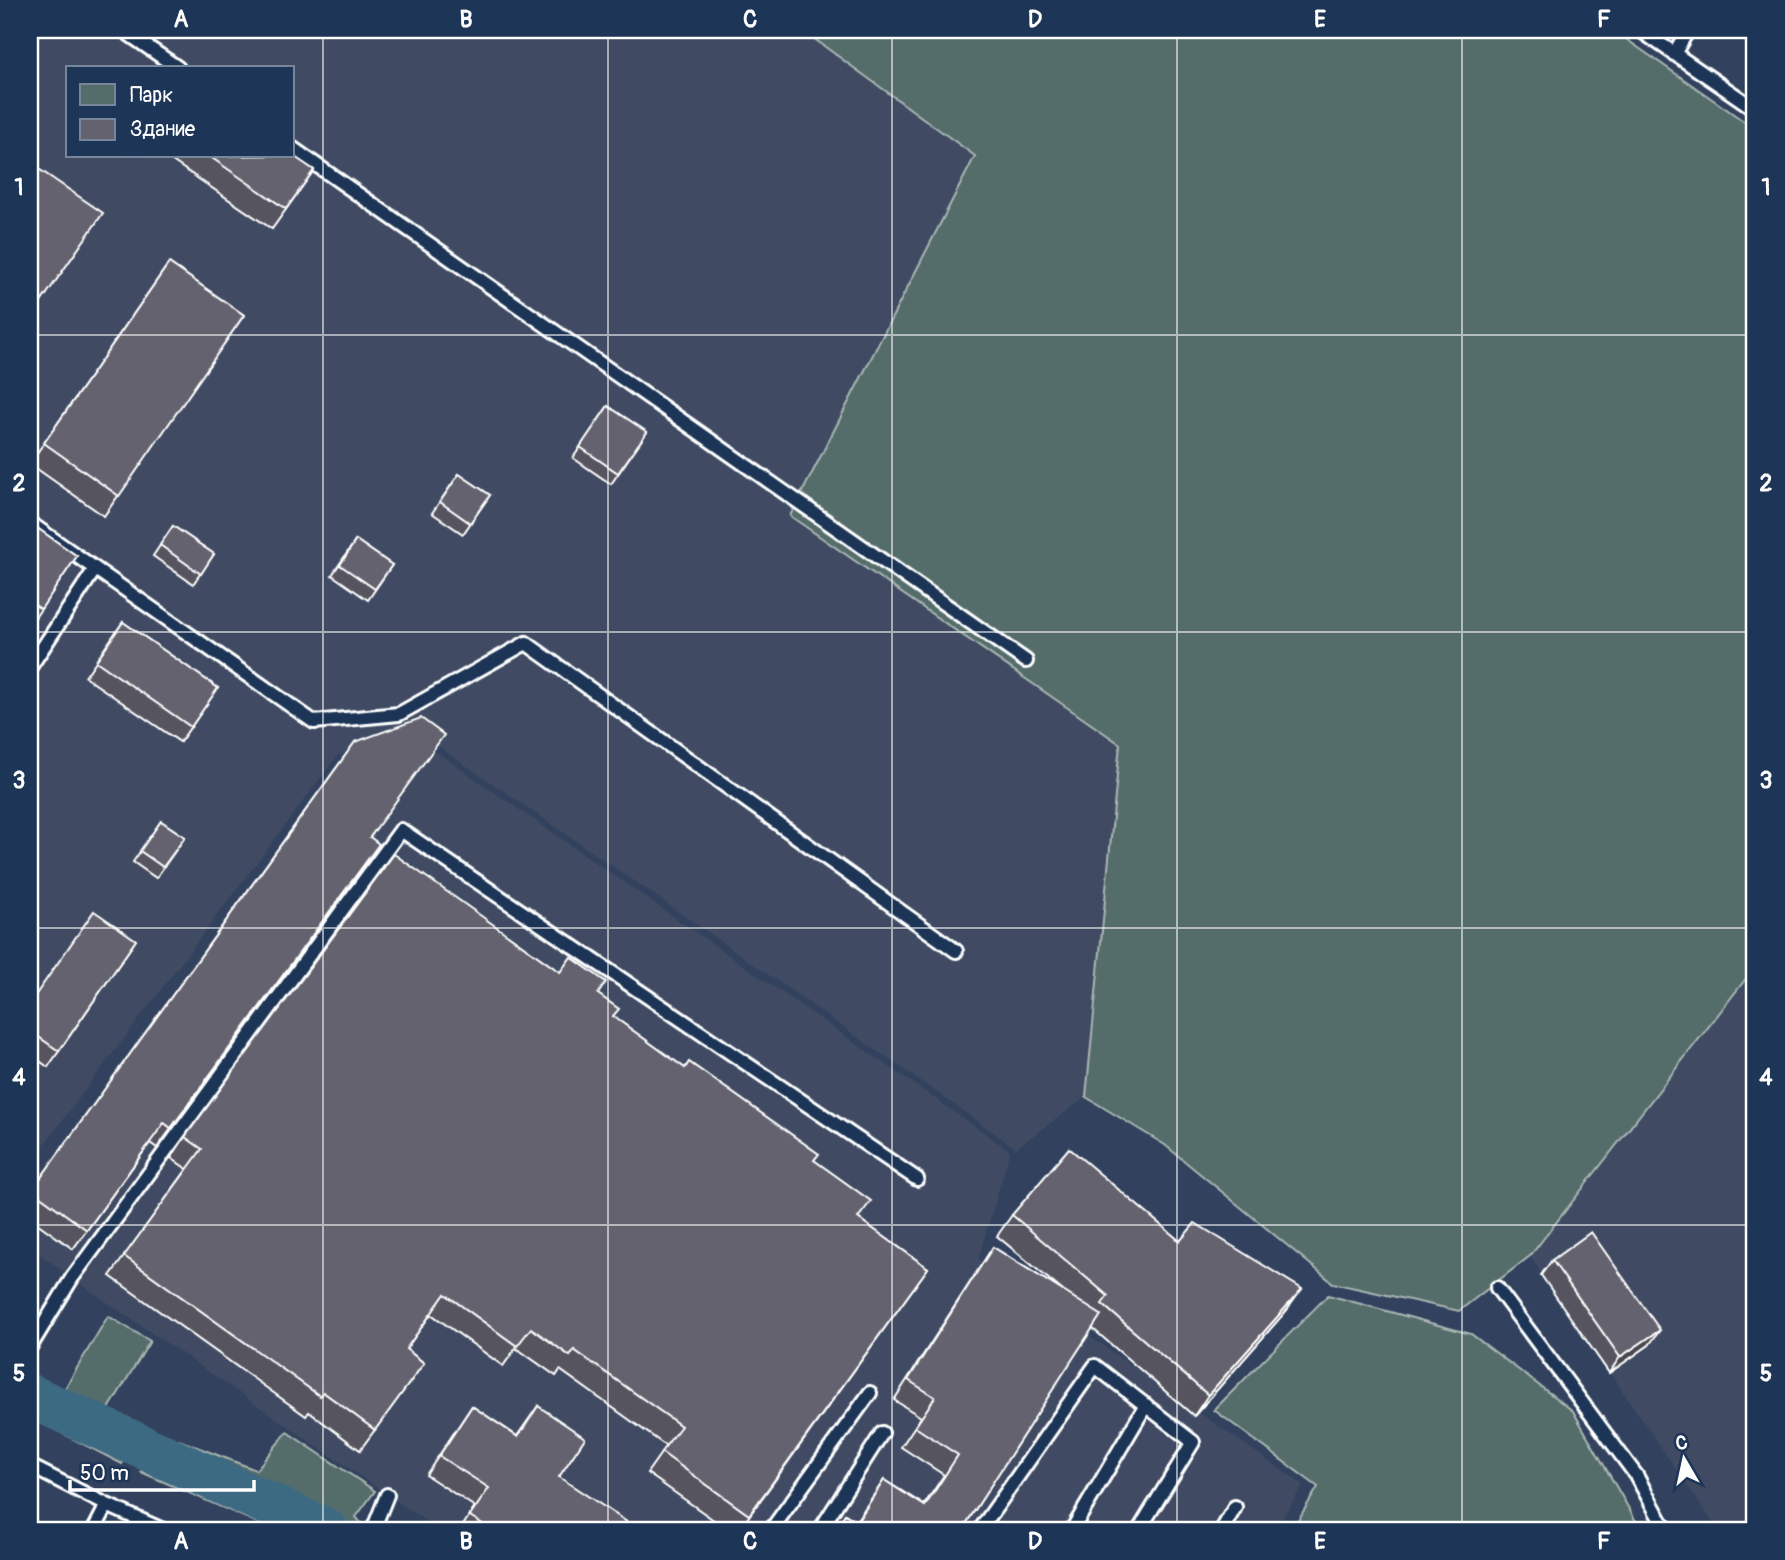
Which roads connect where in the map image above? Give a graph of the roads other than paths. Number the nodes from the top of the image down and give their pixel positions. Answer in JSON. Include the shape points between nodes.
{"nodes":[{"id":1,"x":123,"y":30,"type":"edge"},
{"id":2,"x":1640,"y":30,"type":"edge"},
{"id":3,"x":1688,"y":30,"type":"edge"},
{"id":4,"x":1674,"y":54,"type":"junction"},
{"id":5,"x":175,"y":66,"type":"edge"},
{"id":6,"x":1755,"y":109,"type":"edge"},
{"id":7,"x":294,"y":149,"type":"edge"},
{"id":8,"x":30,"y":523,"type":"edge"},
{"id":9,"x":95,"y":569,"type":"junction"},
{"id":10,"x":1026,"y":661,"type":"dead end"},
{"id":11,"x":30,"y":667,"type":"edge"},
{"id":12,"x":956,"y":951,"type":"dead end"},
{"id":13,"x":917,"y":1180,"type":"dead end"},
{"id":14,"x":1497,"y":1288,"type":"dead end"},
{"id":15,"x":30,"y":1347,"type":"edge"},
{"id":16,"x":870,"y":1393,"type":"dead end"},
{"id":17,"x":1146,"y":1405,"type":"junction"},
{"id":18,"x":882,"y":1433,"type":"dead end"},
{"id":19,"x":30,"y":1466,"type":"edge"},
{"id":20,"x":387,"y":1495,"type":"dead end"},
{"id":21,"x":107,"y":1505,"type":"junction"},
{"id":22,"x":1235,"y":1507,"type":"dead end"},
{"id":23,"x":94,"y":1530,"type":"edge"},
{"id":24,"x":163,"y":1530,"type":"edge"},
{"id":25,"x":373,"y":1530,"type":"edge"},
{"id":26,"x":771,"y":1530,"type":"edge"},
{"id":27,"x":820,"y":1530,"type":"edge"},
{"id":28,"x":980,"y":1530,"type":"edge"},
{"id":29,"x":1072,"y":1530,"type":"edge"},
{"id":30,"x":1139,"y":1530,"type":"edge"},
{"id":31,"x":1222,"y":1530,"type":"edge"},
{"id":32,"x":1666,"y":1530,"type":"edge"}],
"edges":[{"from":1,"to":5,"type":"lane"},
{"from":2,"to":4,"type":"lane"},
{"from":3,"to":4,"type":"lane"},
{"from":4,"to":6,"type":"lane"},
{"from":7,"to":10,"type":"lane"},
{"from":8,"to":9,"type":"lane"},
{"from":9,"to":11,"type":"lane"},
{"from":9,"to":12,"type":"lane","via":[[314,722],[399,714],[526,643]]},
{"from":13,"to":15,"type":"lane","via":[[401,831],[72,1278]]},
{"from":14,"to":32,"type":"lane","via":[[1636,1475]]},
{"from":16,"to":26,"type":"lane"},
{"from":17,"to":28,"type":"lane","via":[[1095,1366]]},
{"from":17,"to":29,"type":"lane"},
{"from":17,"to":30,"type":"lane","via":[[1193,1442]]},
{"from":18,"to":27,"type":"lane"},
{"from":19,"to":21,"type":"lane"},
{"from":20,"to":25,"type":"lane"},
{"from":21,"to":23,"type":"lane"},
{"from":21,"to":24,"type":"lane"},
{"from":22,"to":31,"type":"lane"}]}
